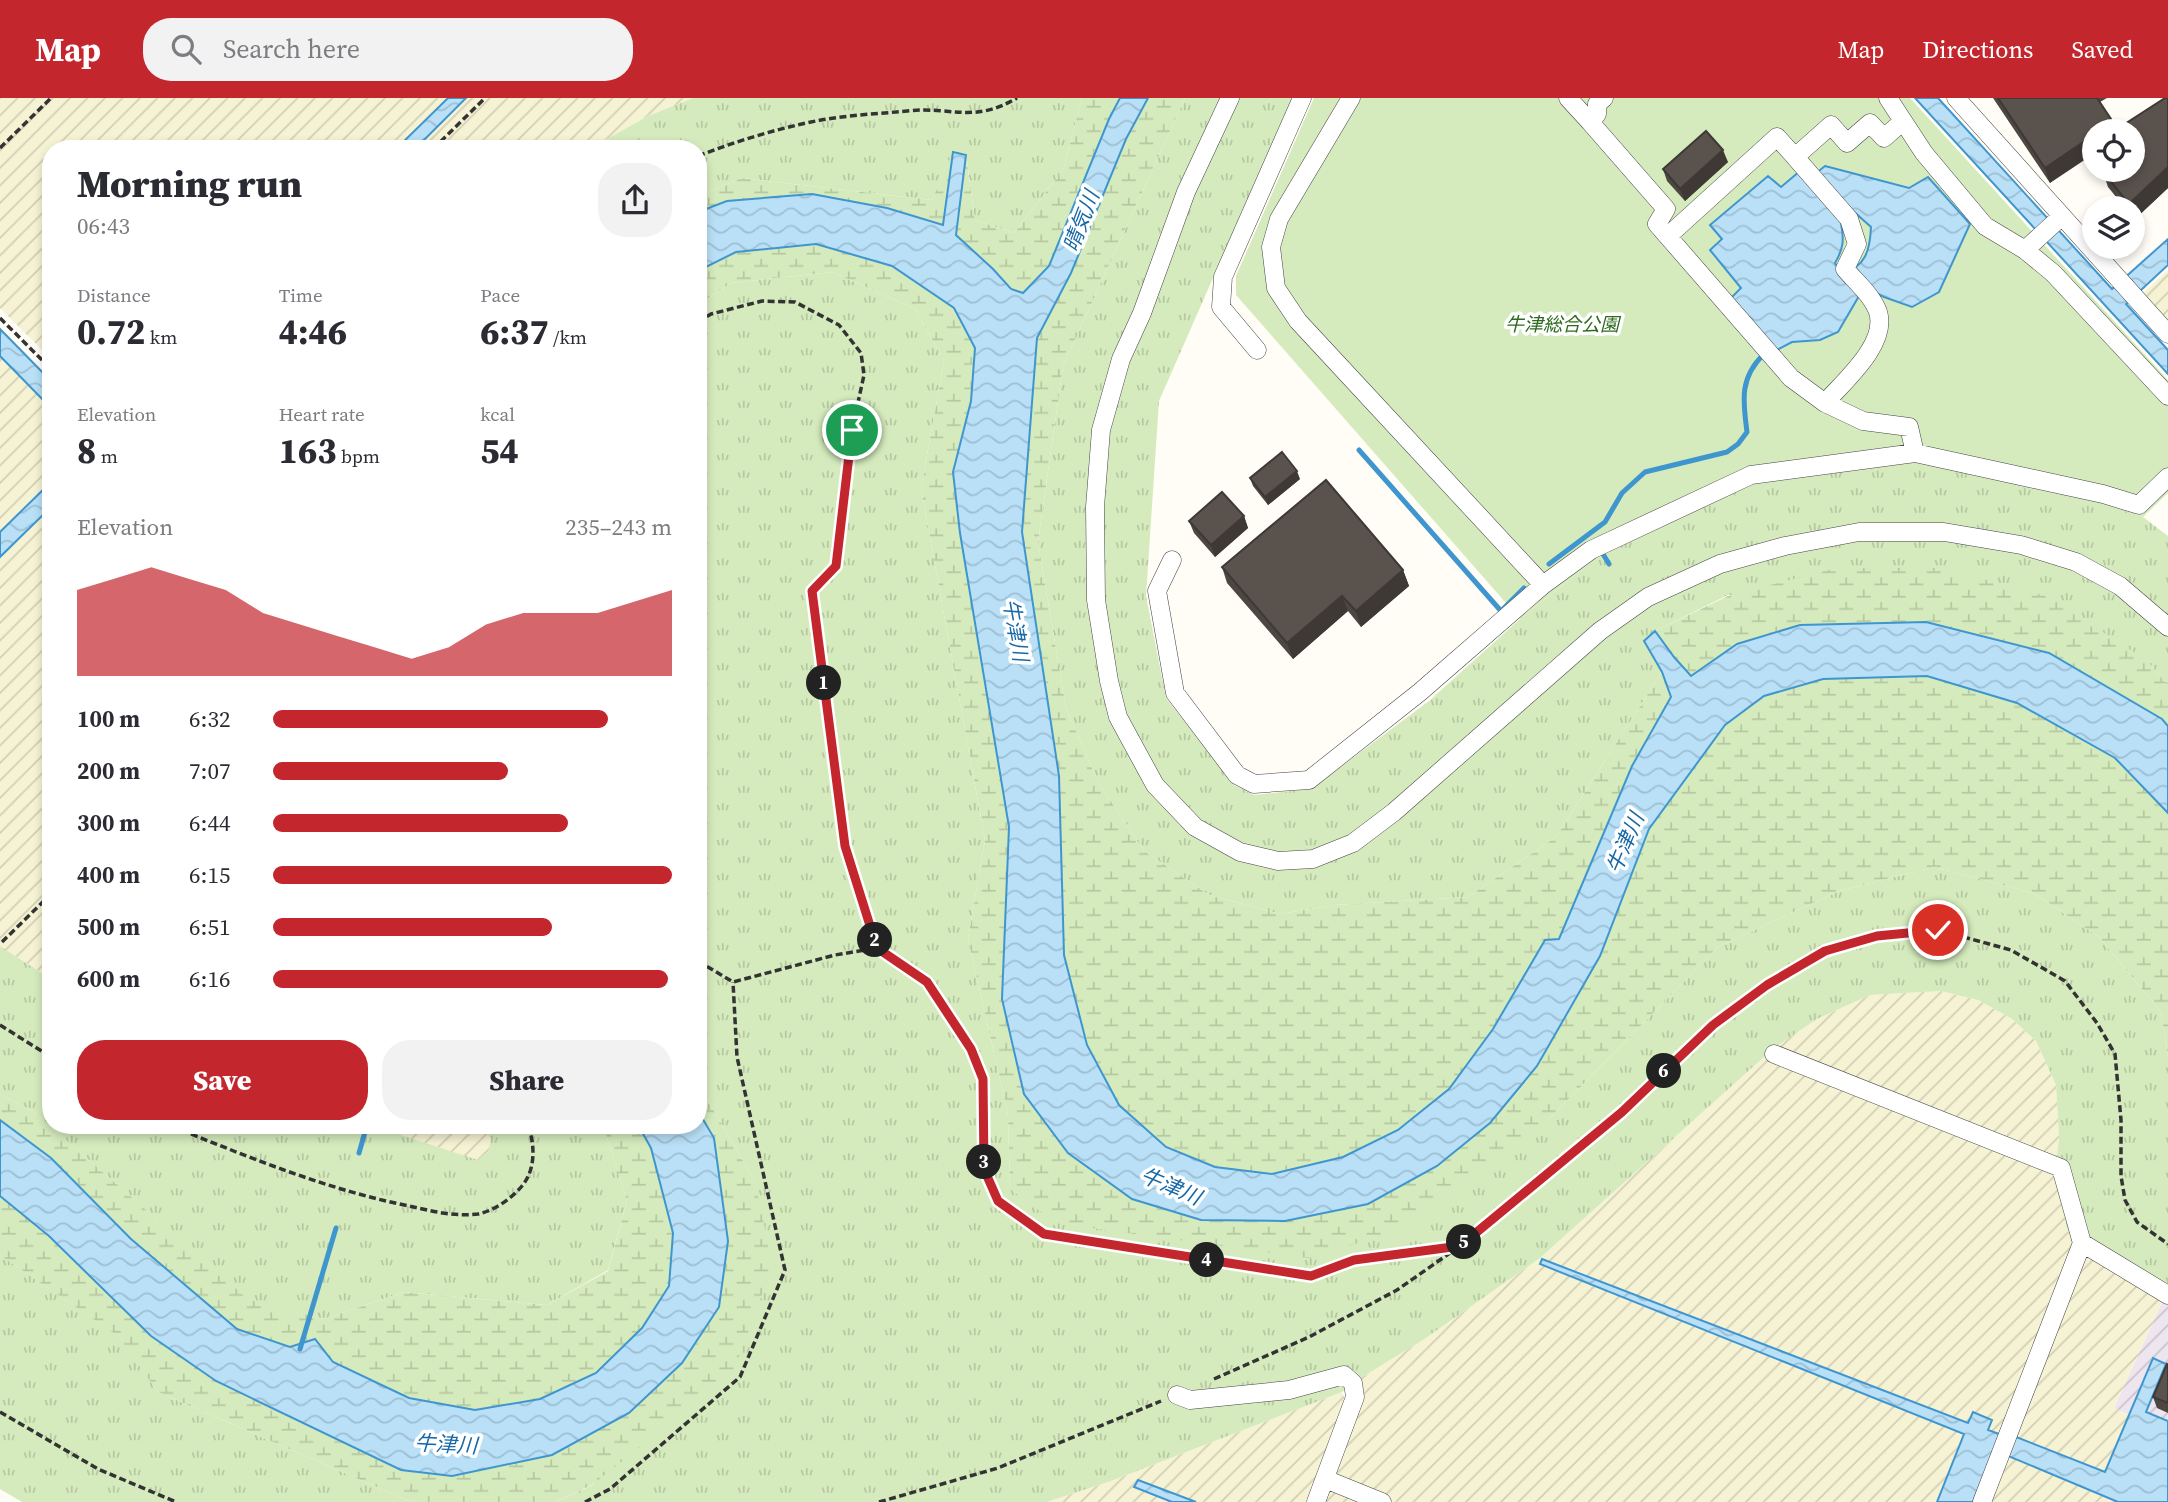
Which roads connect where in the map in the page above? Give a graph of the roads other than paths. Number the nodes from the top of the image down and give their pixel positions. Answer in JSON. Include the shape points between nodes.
{"nodes":[{"id":1,"x":1230,"y":98,"type":"edge"},
{"id":2,"x":1302,"y":98,"type":"edge"},
{"id":3,"x":1351,"y":98,"type":"edge"},
{"id":4,"x":1568,"y":98,"type":"edge"},
{"id":5,"x":1888,"y":98,"type":"edge"},
{"id":6,"x":1956,"y":98,"type":"edge"},
{"id":7,"x":1600,"y":101,"type":"edge"},
{"id":8,"x":1903,"y":121,"type":"junction"},
{"id":9,"x":1590,"y":122,"type":"junction"},
{"id":10,"x":1795,"y":157,"type":"junction"},
{"id":11,"x":2062,"y":216,"type":"junction"},
{"id":12,"x":1668,"y":236,"type":"junction"},
{"id":13,"x":2025,"y":250,"type":"junction"},
{"id":14,"x":2168,"y":334,"type":"edge"},
{"id":15,"x":1257,"y":351,"type":"dead end"},
{"id":16,"x":2168,"y":396,"type":"edge"},
{"id":17,"x":1825,"y":403,"type":"junction"},
{"id":18,"x":1914,"y":453,"type":"junction"},
{"id":19,"x":2168,"y":477,"type":"edge"},
{"id":20,"x":1172,"y":559,"type":"dead end"},
{"id":21,"x":1544,"y":585,"type":"junction"},
{"id":22,"x":2168,"y":626,"type":"edge"},
{"id":23,"x":1774,"y":1054,"type":"dead end"},
{"id":24,"x":2082,"y":1243,"type":"junction"},
{"id":25,"x":2168,"y":1295,"type":"edge"},
{"id":26,"x":1177,"y":1395,"type":"road end"},
{"id":27,"x":1325,"y":1479,"type":"junction"},
{"id":28,"x":1315,"y":1502,"type":"edge"},
{"id":29,"x":1382,"y":1502,"type":"edge"},
{"id":30,"x":1982,"y":1502,"type":"edge"}],
"edges":[{"from":1,"to":22,"type":"street","via":[[1186,192],[1121,359],[1101,430],[1095,507],[1096,600],[1118,717],[1155,785],[1195,827],[1240,852],[1278,861],[1313,859],[1353,844],[1600,631],[1648,597],[1720,564],[1785,546],[1859,532],[1944,532],[2021,545],[2076,562],[2120,586]]},
{"from":2,"to":15,"type":"street","via":[[1223,277],[1221,307]]},
{"from":3,"to":21,"type":"street","via":[[1279,219],[1271,247],[1276,288],[1298,321]]},
{"from":4,"to":9,"type":"street"},
{"from":5,"to":8,"type":"street"},
{"from":6,"to":11,"type":"street"},
{"from":7,"to":9,"type":"street"},
{"from":8,"to":10,"type":"street","via":[[1884,138],[1870,122],[1847,143],[1831,125]]},
{"from":8,"to":13,"type":"street","via":[[1985,226]]},
{"from":9,"to":12,"type":"street","via":[[1666,209],[1657,224]]},
{"from":10,"to":12,"type":"street","via":[[1777,137]]},
{"from":10,"to":17,"type":"street","via":[[1849,219],[1857,244],[1844,269],[1869,296],[1878,314],[1872,350]]},
{"from":11,"to":13,"type":"street"},
{"from":11,"to":14,"type":"street"},
{"from":12,"to":17,"type":"street","via":[[1791,378]]},
{"from":13,"to":16,"type":"street","via":[[2053,273]]},
{"from":17,"to":18,"type":"street","via":[[1863,421],[1909,427]]},
{"from":18,"to":19,"type":"street","via":[[2139,505]]},
{"from":18,"to":21,"type":"street","via":[[1751,475],[1591,550]]},
{"from":20,"to":21,"type":"street","via":[[1157,591],[1175,693],[1237,775],[1254,784],[1309,780]]},
{"from":23,"to":24,"type":"street","via":[[2062,1168]]},
{"from":24,"to":25,"type":"street"},
{"from":24,"to":30,"type":"street"},
{"from":26,"to":27,"type":"street","via":[[1190,1400],[1289,1390],[1344,1375],[1353,1383],[1354,1397]]},
{"from":27,"to":28,"type":"street"},
{"from":27,"to":29,"type":"street"}]}
